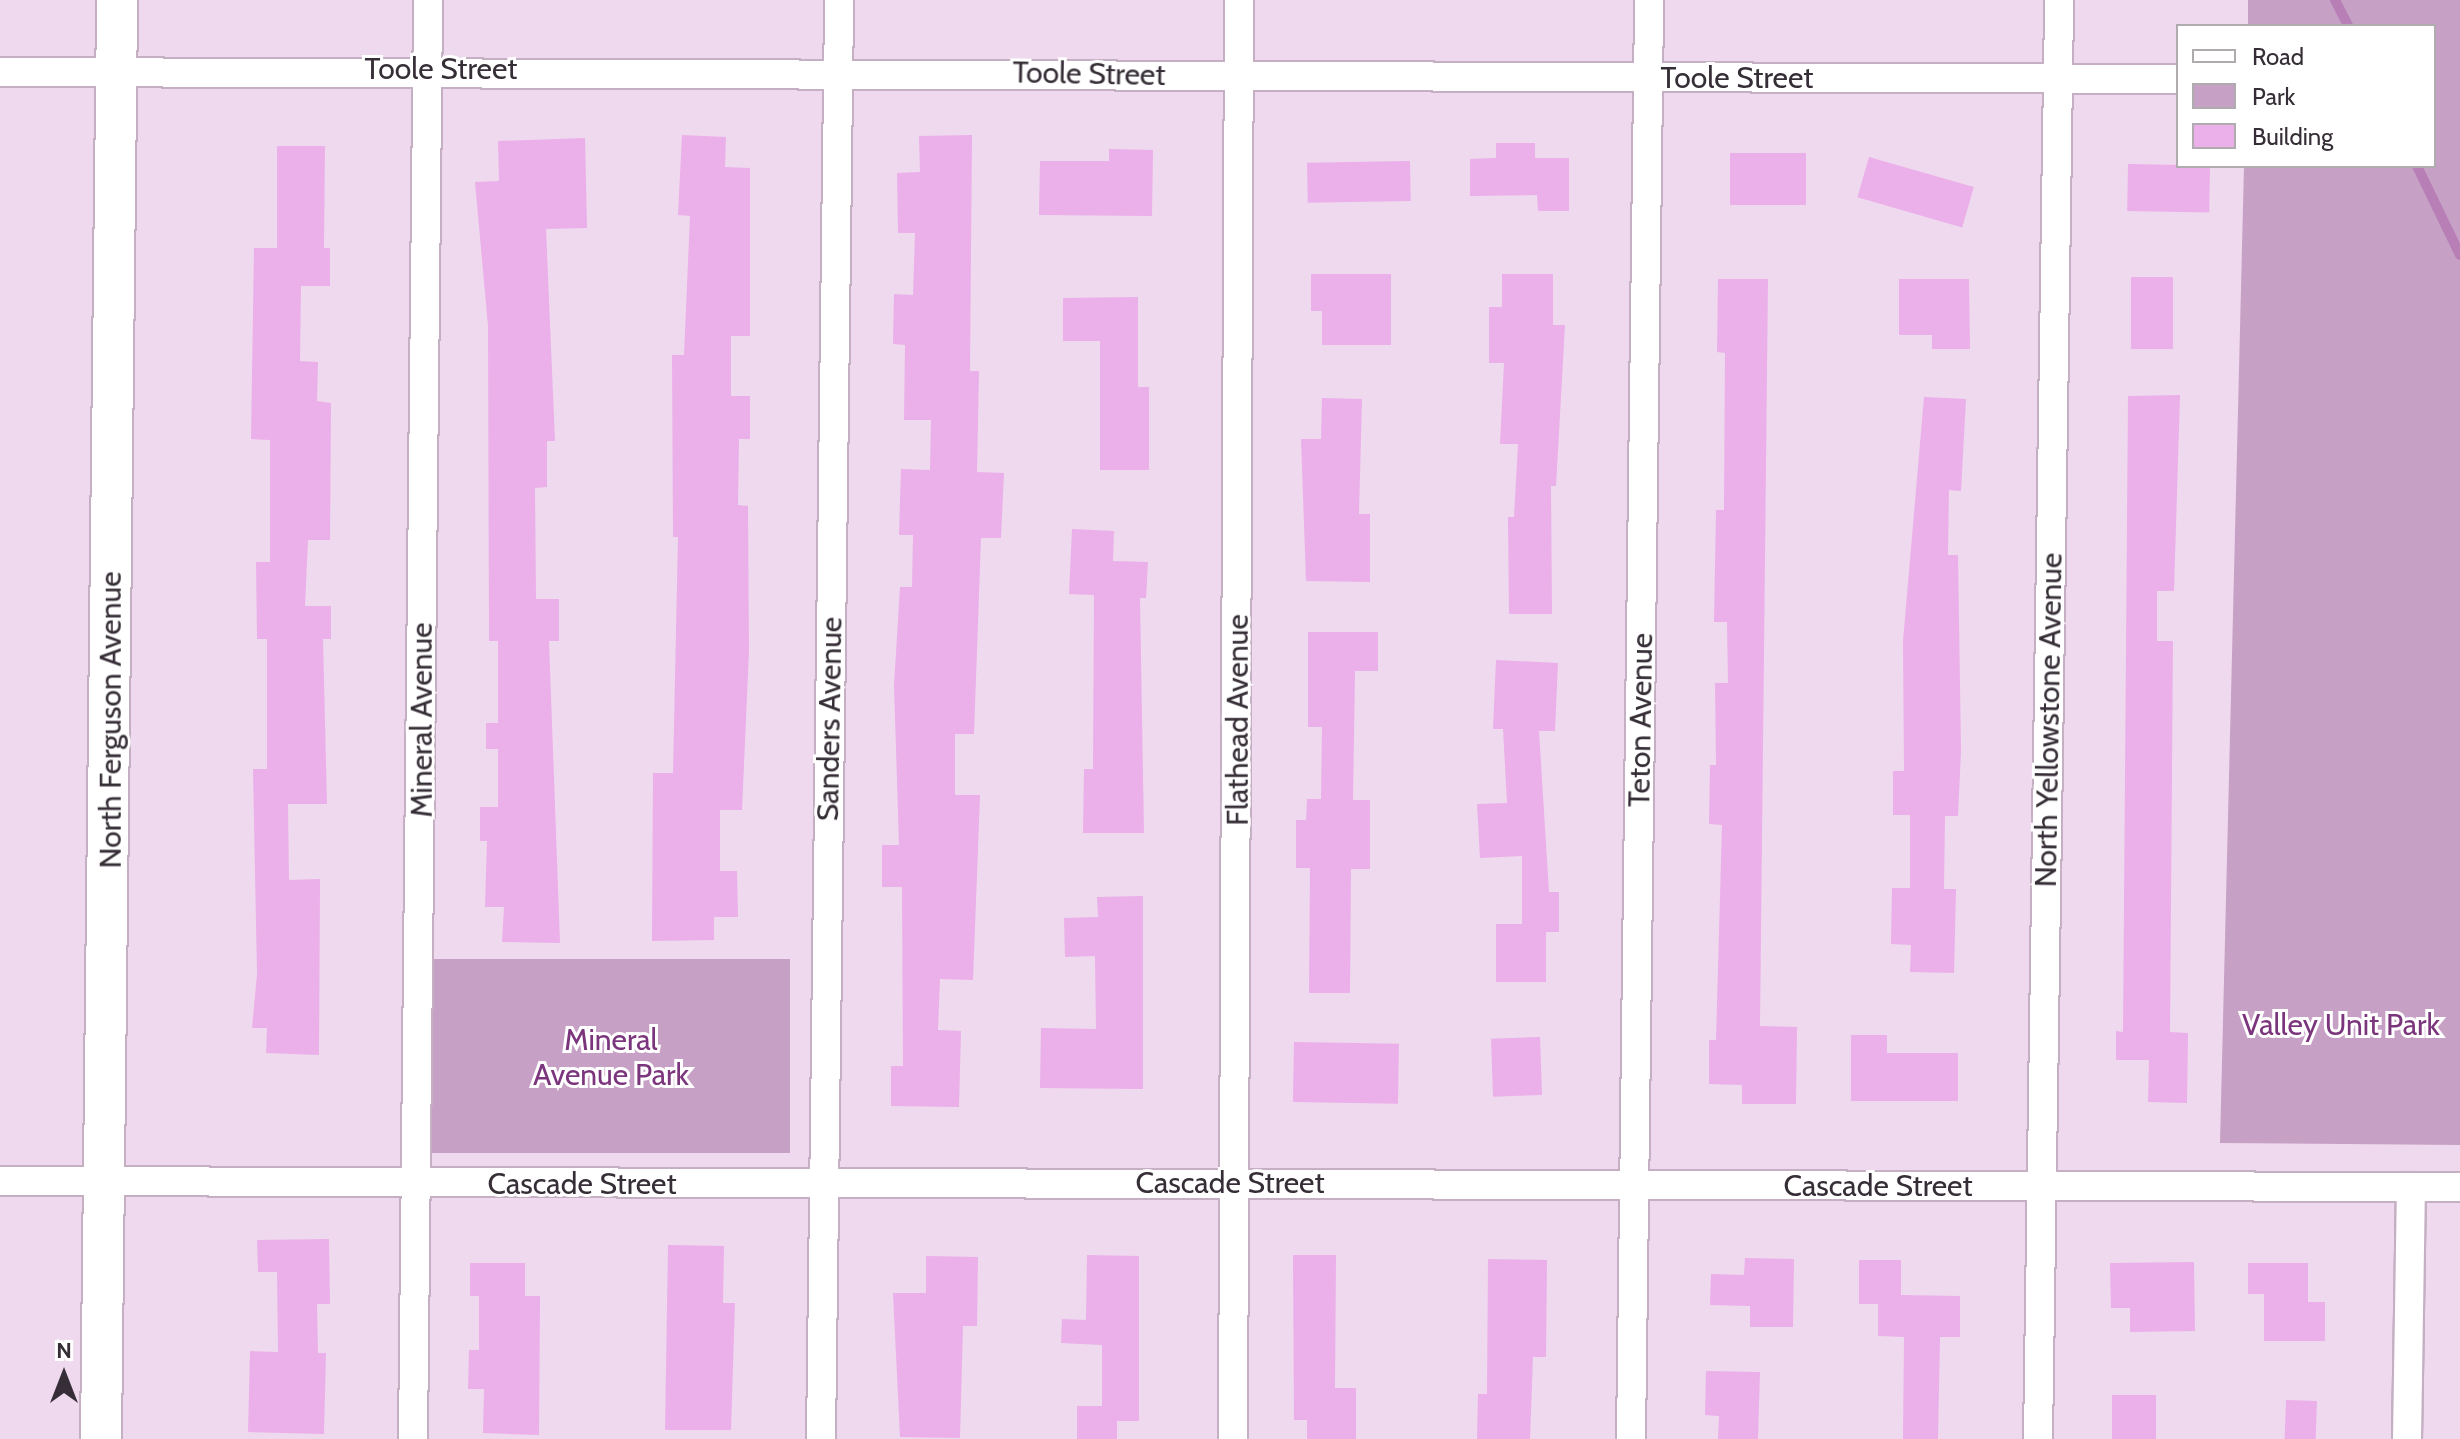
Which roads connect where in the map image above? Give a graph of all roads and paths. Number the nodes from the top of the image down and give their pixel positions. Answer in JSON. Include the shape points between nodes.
{"nodes":[{"id":1,"x":117,"y":0,"type":"edge"},
{"id":2,"x":428,"y":0,"type":"edge"},
{"id":3,"x":839,"y":0,"type":"edge"},
{"id":4,"x":1239,"y":0,"type":"edge"},
{"id":5,"x":1649,"y":0,"type":"edge"},
{"id":6,"x":2059,"y":0,"type":"edge"},
{"id":7,"x":427,"y":69,"type":"junction"},
{"id":8,"x":116,"y":70,"type":"junction"},
{"id":9,"x":0,"y":72,"type":"edge"},
{"id":10,"x":838,"y":72,"type":"junction"},
{"id":11,"x":1238,"y":76,"type":"junction"},
{"id":12,"x":2058,"y":78,"type":"junction"},
{"id":13,"x":1648,"y":79,"type":"junction"},
{"id":14,"x":2176,"y":79,"type":"edge"},
{"id":15,"x":0,"y":1181,"type":"edge"},
{"id":16,"x":108,"y":1182,"type":"junction"},
{"id":17,"x":824,"y":1182,"type":"junction"},
{"id":18,"x":1238,"y":1182,"type":"junction"},
{"id":19,"x":418,"y":1186,"type":"junction"},
{"id":20,"x":1635,"y":1186,"type":"junction"},
{"id":21,"x":2043,"y":1186,"type":"junction"},
{"id":22,"x":2411,"y":1187,"type":"junction"},
{"id":23,"x":2460,"y":1187,"type":"edge"},
{"id":24,"x":101,"y":1439,"type":"edge"},
{"id":25,"x":413,"y":1439,"type":"edge"},
{"id":26,"x":821,"y":1439,"type":"edge"},
{"id":27,"x":1233,"y":1439,"type":"edge"},
{"id":28,"x":1631,"y":1439,"type":"edge"},
{"id":29,"x":2038,"y":1439,"type":"edge"},
{"id":30,"x":2407,"y":1439,"type":"edge"}],
"edges":[{"from":1,"to":8,"type":"street","name":"North Ferguson Avenue"},
{"from":2,"to":7,"type":"street","name":"Mineral Avenue"},
{"from":3,"to":10,"type":"street","name":"Sanders Avenue"},
{"from":4,"to":11,"type":"street","name":"Flathead Avenue"},
{"from":5,"to":13,"type":"street","name":"Teton Avenue"},
{"from":6,"to":12,"type":"street","name":"North Yellowstone Avenue"},
{"from":7,"to":8,"type":"street","name":"Toole Street"},
{"from":7,"to":10,"type":"street","name":"Toole Street"},
{"from":7,"to":19,"type":"street","name":"Mineral Avenue"},
{"from":8,"to":9,"type":"street","name":"Toole Street"},
{"from":8,"to":16,"type":"street","name":"North Ferguson Avenue"},
{"from":10,"to":11,"type":"street","name":"Toole Street"},
{"from":10,"to":17,"type":"street","name":"Sanders Avenue"},
{"from":11,"to":13,"type":"street","name":"Toole Street"},
{"from":11,"to":18,"type":"street","name":"Flathead Avenue"},
{"from":12,"to":13,"type":"street","name":"Toole Street"},
{"from":12,"to":14,"type":"street","name":"Toole Street"},
{"from":12,"to":21,"type":"street","name":"North Yellowstone Avenue"},
{"from":13,"to":20,"type":"street","name":"Teton Avenue"},
{"from":15,"to":16,"type":"street","name":"Cascade Street"},
{"from":16,"to":19,"type":"street","name":"Cascade Street"},
{"from":16,"to":24,"type":"street","name":"North Ferguson Avenue"},
{"from":17,"to":18,"type":"street","name":"Cascade Street"},
{"from":17,"to":19,"type":"street","name":"Cascade Street"},
{"from":17,"to":26,"type":"street","name":"Sanders Avenue"},
{"from":18,"to":20,"type":"street","name":"Cascade Street"},
{"from":18,"to":27,"type":"street","name":"Flathead Avenue"},
{"from":19,"to":25,"type":"street","name":"Mineral Avenue"},
{"from":20,"to":21,"type":"street","name":"Cascade Street"},
{"from":20,"to":28,"type":"street","name":"Teton Avenue"},
{"from":21,"to":22,"type":"street","name":"Cascade Street"},
{"from":21,"to":29,"type":"street","name":"North Yellowstone Avenue"},
{"from":22,"to":23,"type":"street","name":"Cascade Street"},
{"from":22,"to":30,"type":"street"}]}
